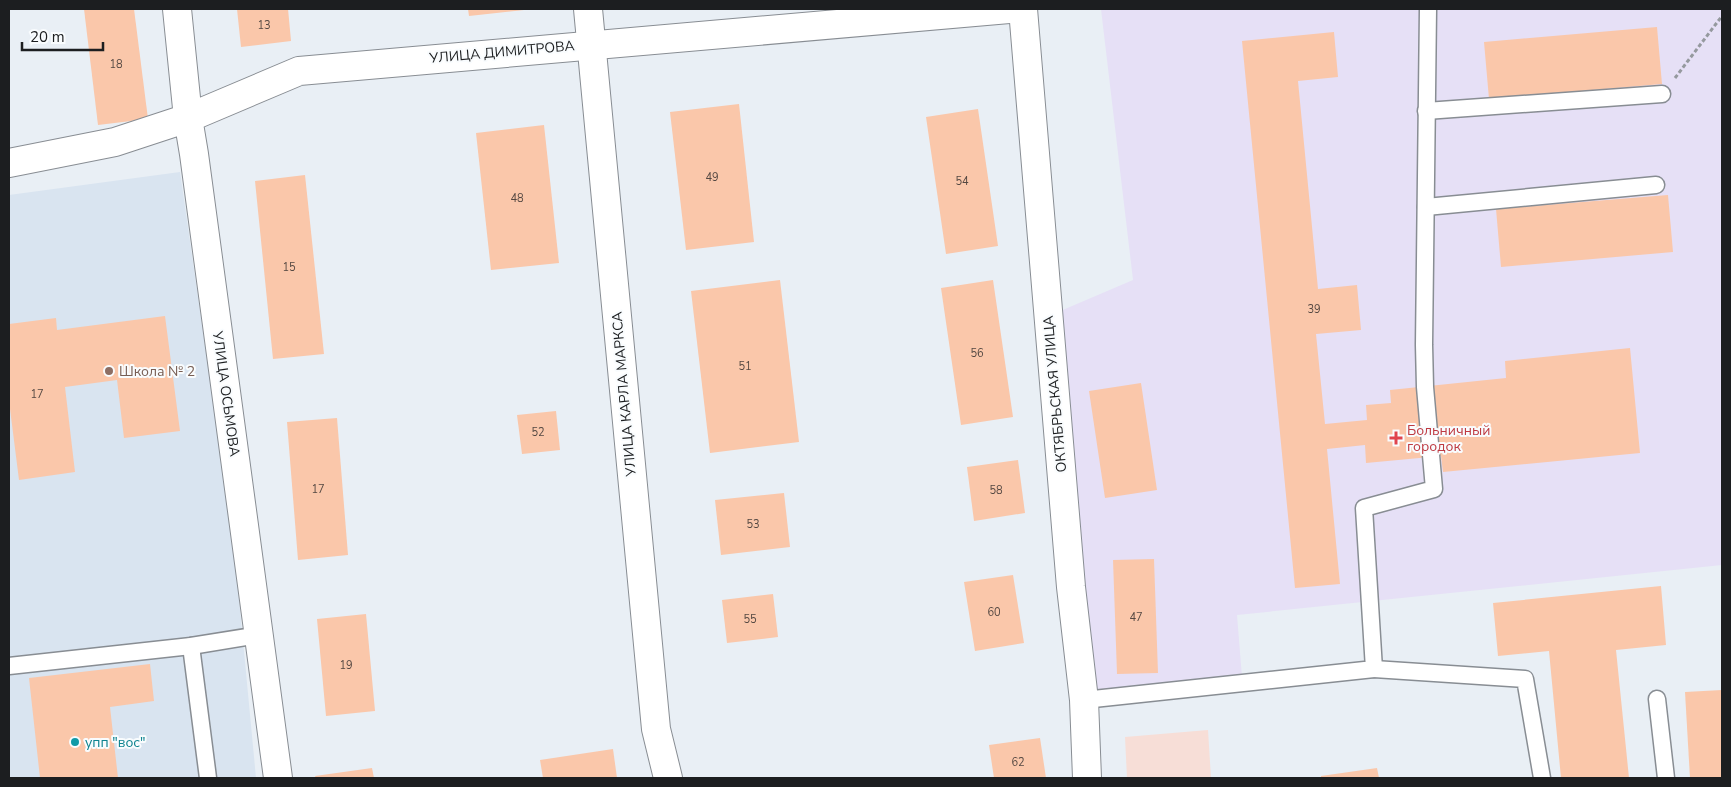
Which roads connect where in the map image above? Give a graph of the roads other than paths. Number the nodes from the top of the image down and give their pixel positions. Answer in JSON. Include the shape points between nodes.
{"nodes":[{"id":1,"x":177,"y":9,"type":"edge"},
{"id":2,"x":588,"y":9,"type":"edge"},
{"id":3,"x":1010,"y":9,"type":"edge"},
{"id":4,"x":1023,"y":9,"type":"edge"},
{"id":5,"x":1428,"y":9,"type":"edge"},
{"id":6,"x":590,"y":44,"type":"junction"},
{"id":7,"x":1662,"y":94,"type":"road end"},
{"id":8,"x":1426,"y":111,"type":"junction"},
{"id":9,"x":188,"y":118,"type":"junction"},
{"id":10,"x":9,"y":163,"type":"edge"},
{"id":11,"x":1656,"y":185,"type":"dead end"},
{"id":12,"x":1426,"y":207,"type":"junction"},
{"id":13,"x":259,"y":635,"type":"junction"},
{"id":14,"x":190,"y":646,"type":"junction"},
{"id":15,"x":9,"y":666,"type":"edge"},
{"id":16,"x":1374,"y":668,"type":"junction"},
{"id":17,"x":1658,"y":699,"type":"dead end"},
{"id":18,"x":1084,"y":700,"type":"junction"},
{"id":19,"x":208,"y":778,"type":"edge"},
{"id":20,"x":278,"y":778,"type":"edge"},
{"id":21,"x":668,"y":778,"type":"edge"},
{"id":22,"x":1087,"y":778,"type":"edge"},
{"id":23,"x":1542,"y":778,"type":"edge"},
{"id":24,"x":1666,"y":778,"type":"edge"}],
"edges":[{"from":1,"to":9,"type":"street","name":"УЛИЦА ОСЬМОВА"},
{"from":2,"to":6,"type":"street","name":"УЛИЦА КАРЛА МАРКСА"},
{"from":3,"to":6,"type":"street","name":"УЛИЦА ДИМИТРОВА"},
{"from":4,"to":18,"type":"street","name":"ОКТЯБРЬСКАЯ УЛИЦА","via":[[1071,587]]},
{"from":5,"to":8,"type":"lane"},
{"from":6,"to":9,"type":"street","name":"УЛИЦА ДИМИТРОВА","via":[[299,71]]},
{"from":6,"to":21,"type":"street","name":"УЛИЦА КАРЛА МАРКСА","via":[[656,729]]},
{"from":7,"to":8,"type":"lane"},
{"from":8,"to":12,"type":"lane"},
{"from":9,"to":10,"type":"street","name":"УЛИЦА ДИМИТРОВА","via":[[115,142]]},
{"from":9,"to":13,"type":"street","name":"УЛИЦА ОСЬМОВА"},
{"from":11,"to":12,"type":"lane"},
{"from":12,"to":16,"type":"lane","via":[[1425,378],[1434,489],[1364,508]]},
{"from":13,"to":14,"type":"lane"},
{"from":13,"to":20,"type":"street","name":"УЛИЦА ОСЬМОВА"},
{"from":14,"to":15,"type":"lane"},
{"from":14,"to":19,"type":"lane"},
{"from":16,"to":18,"type":"lane"},
{"from":16,"to":23,"type":"lane","via":[[1525,679]]},
{"from":17,"to":24,"type":"lane"},
{"from":18,"to":22,"type":"street","name":"ОКТЯБРЬСКАЯ УЛИЦА"}]}
